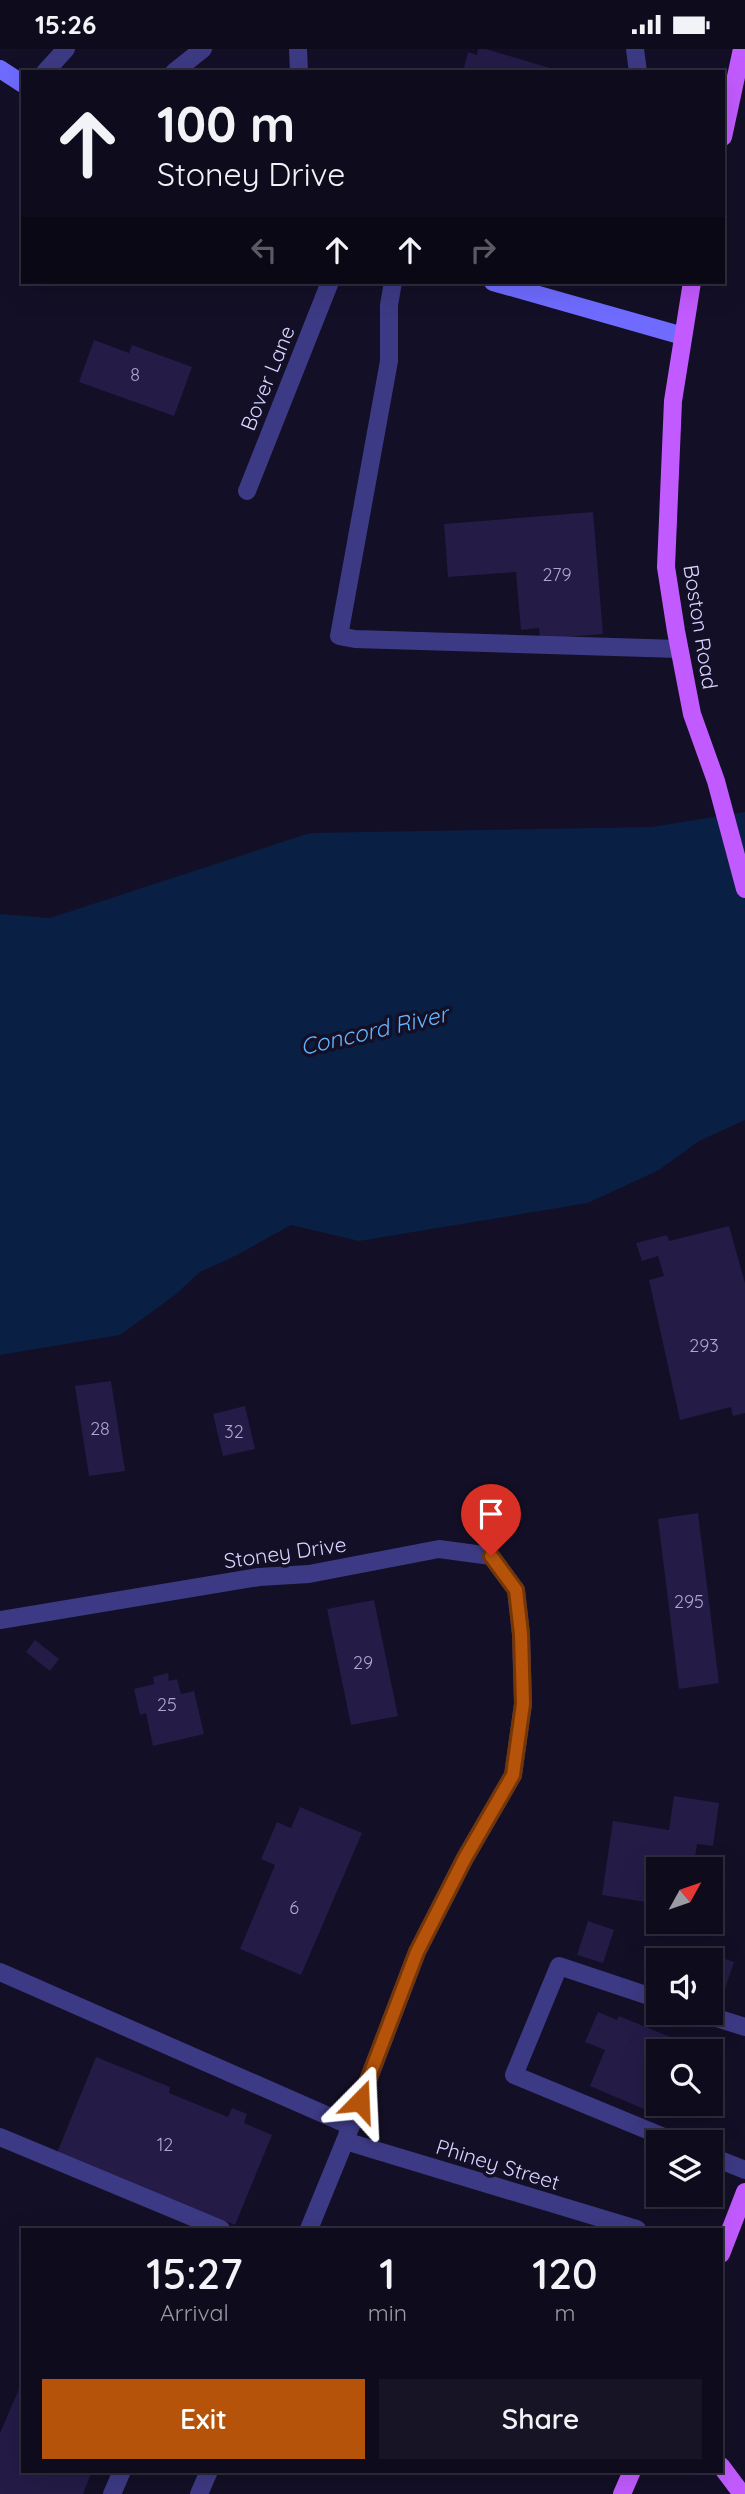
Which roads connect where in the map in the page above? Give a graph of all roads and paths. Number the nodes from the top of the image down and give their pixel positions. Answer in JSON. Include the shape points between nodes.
{"nodes":[{"id":1,"x":66,"y":49,"type":"edge"},
{"id":2,"x":203,"y":49,"type":"edge"},
{"id":3,"x":298,"y":49,"type":"edge"},
{"id":4,"x":635,"y":49,"type":"edge"},
{"id":5,"x":742,"y":49,"type":"edge"},
{"id":6,"x":0,"y":69,"type":"edge"},
{"id":7,"x":47,"y":70,"type":"edge"},
{"id":8,"x":177,"y":70,"type":"edge"},
{"id":9,"x":299,"y":70,"type":"edge"},
{"id":10,"x":638,"y":70,"type":"edge"},
{"id":11,"x":21,"y":83,"type":"edge"},
{"id":12,"x":725,"y":123,"type":"edge"},
{"id":13,"x":329,"y":284,"type":"edge"},
{"id":14,"x":393,"y":284,"type":"edge"},
{"id":15,"x":499,"y":284,"type":"edge"},
{"id":16,"x":692,"y":284,"type":"edge"},
{"id":17,"x":684,"y":336,"type":"junction"},
{"id":18,"x":247,"y":491,"type":"dead end"},
{"id":19,"x":679,"y":649,"type":"junction"},
{"id":20,"x":745,"y":889,"type":"edge"},
{"id":21,"x":0,"y":1620,"type":"edge"},
{"id":22,"x":0,"y":1972,"type":"edge"},
{"id":23,"x":646,"y":1995,"type":"edge"},
{"id":24,"x":723,"y":2020,"type":"edge"},
{"id":25,"x":745,"y":2027,"type":"edge"},
{"id":26,"x":647,"y":2130,"type":"edge"},
{"id":27,"x":348,"y":2134,"type":"junction"},
{"id":28,"x":0,"y":2137,"type":"edge"},
{"id":29,"x":723,"y":2161,"type":"edge"},
{"id":30,"x":745,"y":2170,"type":"edge"},
{"id":31,"x":745,"y":2192,"type":"edge"},
{"id":32,"x":220,"y":2228,"type":"edge"},
{"id":33,"x":309,"y":2228,"type":"edge"},
{"id":34,"x":634,"y":2228,"type":"edge"},
{"id":35,"x":723,"y":2248,"type":"edge"},
{"id":36,"x":723,"y":2469,"type":"edge"},
{"id":37,"x":121,"y":2473,"type":"edge"},
{"id":38,"x":208,"y":2473,"type":"edge"},
{"id":39,"x":631,"y":2473,"type":"edge"},
{"id":40,"x":112,"y":2494,"type":"edge"},
{"id":41,"x":199,"y":2494,"type":"edge"},
{"id":42,"x":622,"y":2494,"type":"edge"},
{"id":43,"x":742,"y":2494,"type":"edge"}],
"edges":[{"from":1,"to":7,"type":"street"},
{"from":2,"to":8,"type":"street"},
{"from":3,"to":9,"type":"street"},
{"from":4,"to":10,"type":"street"},
{"from":5,"to":12,"type":"main road"},
{"from":6,"to":11,"type":"main road"},
{"from":13,"to":18,"type":"street","name":"Bover Lane"},
{"from":14,"to":19,"type":"street","via":[[388,305],[389,361],[339,636]]},
{"from":15,"to":17,"type":"main road"},
{"from":16,"to":17,"type":"main road","name":"Boston Road"},
{"from":17,"to":19,"type":"main road","name":"Boston Road","via":[[673,401],[666,567]]},
{"from":19,"to":20,"type":"main road","name":"Boston Road","via":[[692,713]]},
{"from":21,"to":27,"type":"street","name":"Stoney Drive","via":[[259,1577],[309,1574],[439,1549],[491,1556],[516,1590],[523,1704],[513,1775],[417,1952]]},
{"from":22,"to":27,"type":"street","name":"Phiney Street"},
{"from":23,"to":26,"type":"street","via":[[559,1966],[514,2075]]},
{"from":24,"to":25,"type":"street"},
{"from":27,"to":33,"type":"street","name":"Stoney Drive"},
{"from":27,"to":34,"type":"street","name":"Phiney Street"},
{"from":28,"to":32,"type":"street"},
{"from":29,"to":30,"type":"street"},
{"from":31,"to":35,"type":"main road"},
{"from":36,"to":43,"type":"main road"},
{"from":37,"to":40,"type":"street"},
{"from":38,"to":41,"type":"street"},
{"from":39,"to":42,"type":"main road"}]}
